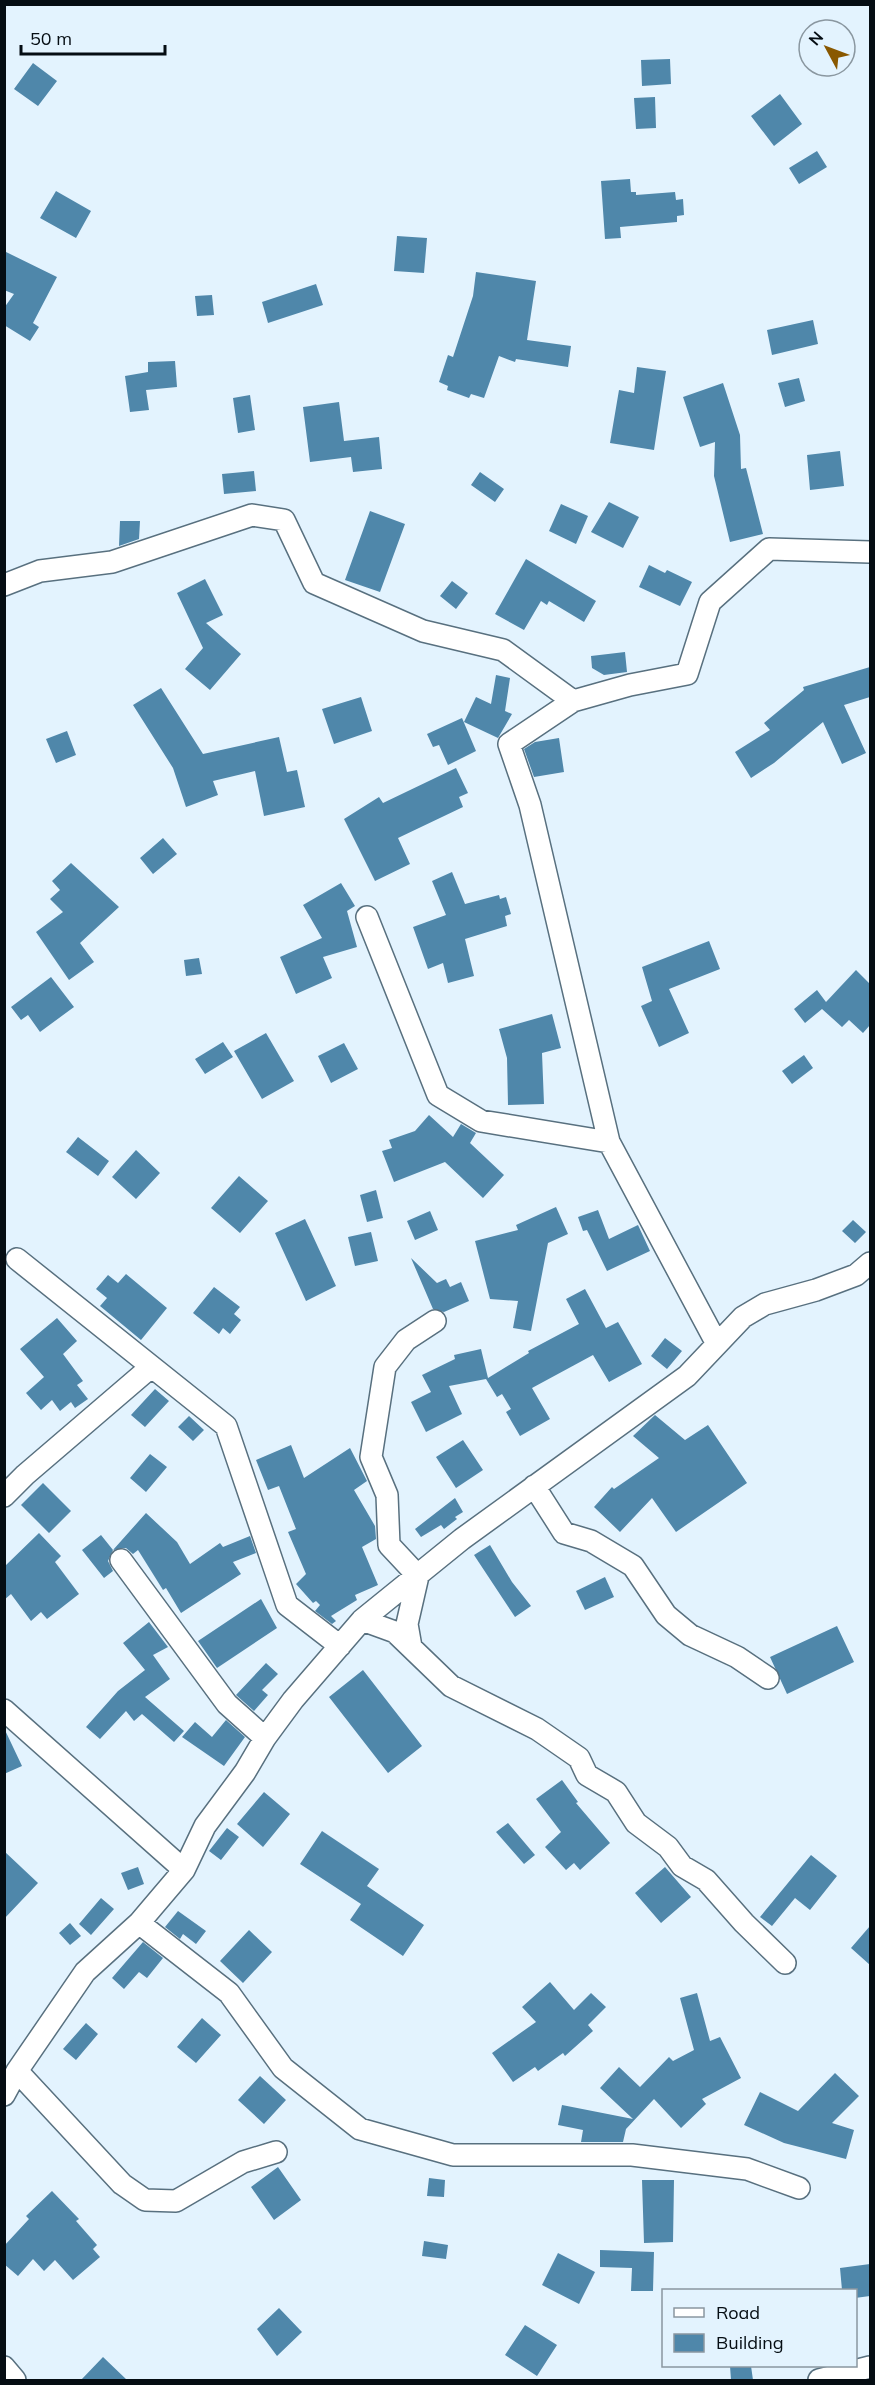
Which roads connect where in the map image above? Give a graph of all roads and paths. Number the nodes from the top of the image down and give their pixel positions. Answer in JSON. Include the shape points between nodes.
{"nodes":[{"id":1,"x":870,"y":552,"type":"edge"},
{"id":2,"x":4,"y":585,"type":"edge"},
{"id":3,"x":573,"y":701,"type":"junction"},
{"id":4,"x":367,"y":917,"type":"dead end"},
{"id":5,"x":609,"y":1142,"type":"junction"},
{"id":6,"x":17,"y":1259,"type":"dead end"},
{"id":7,"x":870,"y":1263,"type":"edge"},
{"id":8,"x":435,"y":1321,"type":"dead end"},
{"id":9,"x":717,"y":1344,"type":"junction"},
{"id":10,"x":151,"y":1367,"type":"junction"},
{"id":11,"x":534,"y":1486,"type":"junction"},
{"id":12,"x":4,"y":1496,"type":"edge"},
{"id":13,"x":121,"y":1560,"type":"dead end"},
{"id":14,"x":418,"y":1576,"type":"junction"},
{"id":15,"x":362,"y":1620,"type":"junction"},
{"id":16,"x":340,"y":1646,"type":"junction"},
{"id":17,"x":411,"y":1647,"type":"junction"},
{"id":18,"x":768,"y":1678,"type":"dead end"},
{"id":19,"x":4,"y":1710,"type":"edge"},
{"id":20,"x":265,"y":1738,"type":"junction"},
{"id":21,"x":184,"y":1870,"type":"junction"},
{"id":22,"x":139,"y":1923,"type":"junction"},
{"id":23,"x":785,"y":1962,"type":"dead end"},
{"id":24,"x":17,"y":2071,"type":"junction"},
{"id":25,"x":4,"y":2095,"type":"edge"},
{"id":26,"x":276,"y":2152,"type":"dead end"},
{"id":27,"x":799,"y":2188,"type":"dead end"},
{"id":28,"x":4,"y":2367,"type":"edge"},
{"id":29,"x":870,"y":2367,"type":"edge"},
{"id":30,"x":15,"y":2380,"type":"edge"},
{"id":31,"x":819,"y":2380,"type":"edge"}],
"edges":[{"from":1,"to":3,"type":"street","via":[[769,549],[710,602],[687,674]]},
{"from":2,"to":3,"type":"street","via":[[40,571],[112,562],[252,515],[284,520],[314,583],[423,631],[502,650]]},
{"from":3,"to":5,"type":"street","via":[[509,744],[530,805]]},
{"from":4,"to":5,"type":"street","via":[[438,1095],[482,1121]]},
{"from":5,"to":9,"type":"street"},
{"from":6,"to":10,"type":"street"},
{"from":7,"to":9,"type":"street","via":[[856,1275],[765,1304],[743,1317]]},
{"from":8,"to":14,"type":"street","via":[[406,1340],[385,1367],[371,1457],[387,1495],[390,1545]]},
{"from":9,"to":11,"type":"street","via":[[687,1376]]},
{"from":10,"to":12,"type":"street"},
{"from":10,"to":16,"type":"street","via":[[226,1426],[287,1605]]},
{"from":11,"to":14,"type":"street"},
{"from":11,"to":18,"type":"street","via":[[564,1533],[591,1541],[633,1566],[666,1615],[690,1635],[737,1656]]},
{"from":13,"to":20,"type":"street","via":[[227,1704]]},
{"from":14,"to":15,"type":"street"},
{"from":14,"to":17,"type":"street","via":[[407,1624]]},
{"from":15,"to":16,"type":"street"},
{"from":15,"to":17,"type":"street","via":[[395,1632]]},
{"from":16,"to":20,"type":"street"},
{"from":17,"to":23,"type":"street","via":[[451,1686],[537,1729],[579,1758],[587,1775],[616,1791],[636,1823],[668,1847],[681,1866],[706,1880]]},
{"from":19,"to":21,"type":"street"},
{"from":20,"to":21,"type":"street","via":[[205,1826]]},
{"from":21,"to":22,"type":"street"},
{"from":22,"to":24,"type":"street","via":[[85,1972]]},
{"from":22,"to":27,"type":"street","via":[[229,1993],[284,2068],[360,2129],[453,2155],[632,2155],[747,2169]]},
{"from":24,"to":25,"type":"street"},
{"from":24,"to":26,"type":"street","via":[[122,2184],[145,2200],[176,2200],[243,2162]]},
{"from":28,"to":30,"type":"street"},
{"from":29,"to":31,"type":"street"}]}
